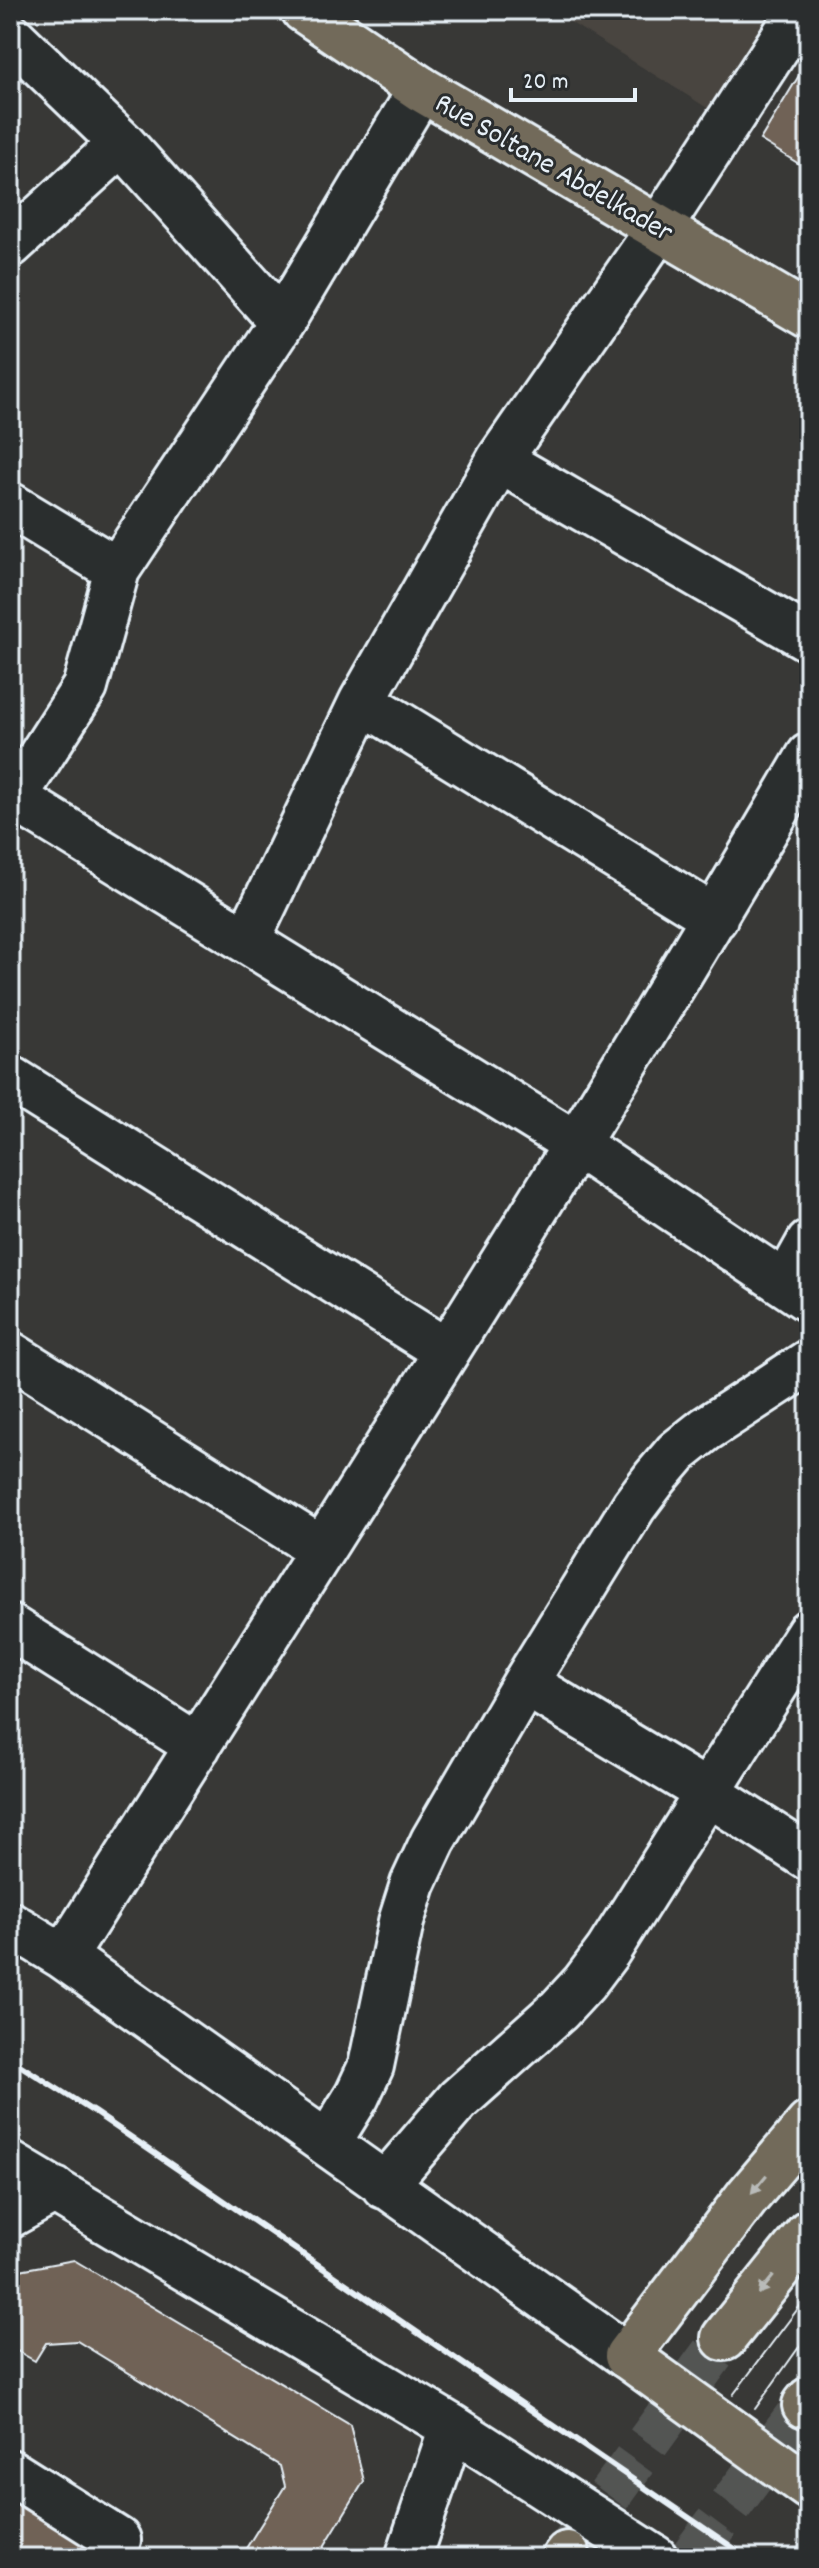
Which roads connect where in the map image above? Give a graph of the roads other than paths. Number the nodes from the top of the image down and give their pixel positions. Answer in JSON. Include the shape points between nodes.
{"nodes":[{"id":1,"x":304,"y":10,"type":"edge"},
{"id":2,"x":801,"y":10,"type":"edge"},
{"id":3,"x":10,"y":35,"type":"edge"},
{"id":4,"x":421,"y":89,"type":"junction"},
{"id":5,"x":122,"y":143,"type":"junction"},
{"id":6,"x":660,"y":227,"type":"junction"},
{"id":7,"x":10,"y":245,"type":"edge"},
{"id":8,"x":809,"y":316,"type":"edge"},
{"id":9,"x":282,"y":322,"type":"junction"},
{"id":10,"x":499,"y":460,"type":"junction"},
{"id":11,"x":10,"y":505,"type":"edge"},
{"id":12,"x":117,"y":570,"type":"junction"},
{"id":13,"x":809,"y":639,"type":"edge"},
{"id":14,"x":362,"y":701,"type":"junction"},
{"id":15,"x":809,"y":756,"type":"edge"},
{"id":16,"x":11,"y":799,"type":"edge"},
{"id":17,"x":715,"y":918,"type":"junction"},
{"id":18,"x":247,"y":941,"type":"junction"},
{"id":19,"x":10,"y":1078,"type":"edge"},
{"id":20,"x":576,"y":1144,"type":"junction"},
{"id":21,"x":809,"y":1243,"type":"edge"},
{"id":22,"x":797,"y":1292,"type":"edge"},
{"id":23,"x":446,"y":1351,"type":"junction"},
{"id":24,"x":10,"y":1354,"type":"edge"},
{"id":25,"x":809,"y":1362,"type":"edge"},
{"id":26,"x":321,"y":1549,"type":"junction"},
{"id":27,"x":10,"y":1627,"type":"edge"},
{"id":28,"x":809,"y":1632,"type":"edge"},
{"id":29,"x":525,"y":1683,"type":"junction"},
{"id":30,"x":198,"y":1746,"type":"junction"},
{"id":31,"x":708,"y":1793,"type":"junction"},
{"id":32,"x":809,"y":1858,"type":"edge"},
{"id":33,"x":10,"y":1924,"type":"edge"},
{"id":34,"x":64,"y":1957,"type":"junction"},
{"id":35,"x":809,"y":2124,"type":"edge"},
{"id":36,"x":328,"y":2143,"type":"junction"},
{"id":37,"x":10,"y":2164,"type":"edge"},
{"id":38,"x":384,"y":2186,"type":"junction"},
{"id":39,"x":55,"y":2190,"type":"junction"},
{"id":40,"x":10,"y":2215,"type":"edge"},
{"id":41,"x":809,"y":2232,"type":"edge"},
{"id":42,"x":724,"y":2338,"type":"tunnel mouth"},
{"id":43,"x":627,"y":2356,"type":"junction"},
{"id":44,"x":452,"y":2427,"type":"junction"},
{"id":45,"x":10,"y":2472,"type":"edge"},
{"id":46,"x":809,"y":2487,"type":"edge"},
{"id":47,"x":118,"y":2540,"type":"dead end"},
{"id":48,"x":408,"y":2558,"type":"edge"},
{"id":49,"x":655,"y":2558,"type":"edge"}],
"edges":[{"from":1,"to":4,"type":"main road","name":"Rue Soltane Abdelkader"},
{"from":2,"to":6,"type":"street"},
{"from":3,"to":5,"type":"street"},
{"from":4,"to":6,"type":"main road","name":"Rue Soltane Abdelkader"},
{"from":4,"to":9,"type":"street"},
{"from":5,"to":7,"type":"street"},
{"from":5,"to":9,"type":"street"},
{"from":6,"to":8,"type":"main road","name":"Rue Soltane Abdelkader"},
{"from":6,"to":10,"type":"street"},
{"from":9,"to":12,"type":"street"},
{"from":10,"to":13,"type":"street"},
{"from":10,"to":14,"type":"street"},
{"from":11,"to":12,"type":"street"},
{"from":12,"to":16,"type":"street","via":[[85,687]]},
{"from":14,"to":17,"type":"street"},
{"from":14,"to":18,"type":"street"},
{"from":15,"to":17,"type":"street"},
{"from":16,"to":18,"type":"street"},
{"from":17,"to":20,"type":"street"},
{"from":18,"to":20,"type":"street"},
{"from":19,"to":23,"type":"street"},
{"from":20,"to":22,"type":"street"},
{"from":20,"to":23,"type":"street"},
{"from":21,"to":22,"type":"street"},
{"from":23,"to":26,"type":"street"},
{"from":24,"to":26,"type":"street"},
{"from":25,"to":29,"type":"street","via":[[677,1452],[634,1506]]},
{"from":26,"to":30,"type":"street"},
{"from":27,"to":30,"type":"street"},
{"from":28,"to":31,"type":"street"},
{"from":29,"to":31,"type":"street"},
{"from":29,"to":36,"type":"street","via":[[413,1884],[371,2066]]},
{"from":30,"to":34,"type":"street"},
{"from":31,"to":32,"type":"street"},
{"from":31,"to":38,"type":"street","via":[[584,1983],[458,2100]]},
{"from":33,"to":34,"type":"street"},
{"from":34,"to":36,"type":"street"},
{"from":35,"to":43,"type":"main road","one_way":true},
{"from":36,"to":38,"type":"street"},
{"from":37,"to":39,"type":"street"},
{"from":38,"to":43,"type":"street"},
{"from":39,"to":40,"type":"street"},
{"from":39,"to":44,"type":"street"},
{"from":41,"to":42,"type":"main road","one_way":true},
{"from":43,"to":46,"type":"main road"},
{"from":44,"to":48,"type":"street"},
{"from":44,"to":49,"type":"street"},
{"from":45,"to":47,"type":"street"}]}
